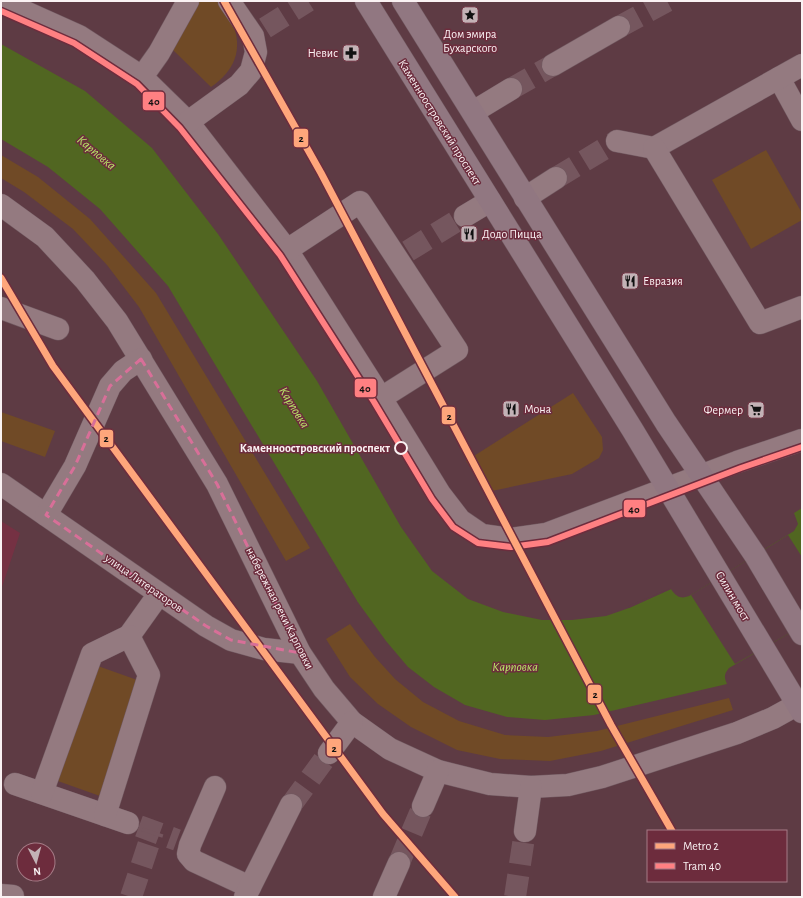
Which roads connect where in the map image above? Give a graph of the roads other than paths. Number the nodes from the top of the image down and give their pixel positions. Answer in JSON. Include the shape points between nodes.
{"nodes":[{"id":1,"x":1,"y":1,"type":"edge"},
{"id":2,"x":188,"y":1,"type":"edge"},
{"id":3,"x":229,"y":1,"type":"edge"},
{"id":4,"x":366,"y":1,"type":"edge"},
{"id":5,"x":403,"y":1,"type":"edge"},
{"id":6,"x":619,"y":27,"type":"tunnel mouth"},
{"id":7,"x":553,"y":65,"type":"tunnel mouth"},
{"id":8,"x":802,"y":65,"type":"edge"},
{"id":9,"x":142,"y":78,"type":"junction"},
{"id":10,"x":779,"y":78,"type":"junction"},
{"id":11,"x":511,"y":89,"type":"tunnel mouth"},
{"id":12,"x":473,"y":112,"type":"junction"},
{"id":13,"x":802,"y":120,"type":"edge"},
{"id":14,"x":188,"y":122,"type":"junction"},
{"id":15,"x":618,"y":141,"type":"tunnel mouth"},
{"id":16,"x":654,"y":148,"type":"junction"},
{"id":17,"x":556,"y":178,"type":"tunnel mouth"},
{"id":18,"x":525,"y":198,"type":"junction"},
{"id":19,"x":490,"y":201,"type":"junction"},
{"id":20,"x":1,"y":205,"type":"edge"},
{"id":21,"x":465,"y":216,"type":"tunnel mouth"},
{"id":22,"x":287,"y":250,"type":"junction"},
{"id":23,"x":802,"y":307,"type":"edge"},
{"id":24,"x":1,"y":308,"type":"edge"},
{"id":25,"x":58,"y":329,"type":"dead end"},
{"id":26,"x":141,"y":359,"type":"junction"},
{"id":27,"x":381,"y":398,"type":"junction"},
{"id":28,"x":802,"y":440,"type":"edge"},
{"id":29,"x":700,"y":475,"type":"junction"},
{"id":30,"x":1,"y":484,"type":"edge"},
{"id":31,"x":667,"y":488,"type":"junction"},
{"id":32,"x":46,"y":514,"type":"junction"},
{"id":33,"x":159,"y":594,"type":"junction"},
{"id":34,"x":800,"y":631,"type":"edge"},
{"id":35,"x":129,"y":636,"type":"junction"},
{"id":36,"x":300,"y":653,"type":"junction"},
{"id":37,"x":801,"y":706,"type":"edge"},
{"id":38,"x":352,"y":722,"type":"junction"},
{"id":39,"x":329,"y":753,"type":"tunnel mouth"},
{"id":40,"x":438,"y":771,"type":"junction"},
{"id":41,"x":15,"y":784,"type":"dead end"},
{"id":42,"x":215,"y":787,"type":"dead end"},
{"id":43,"x":531,"y":787,"type":"junction"},
{"id":44,"x":42,"y":793,"type":"junction"},
{"id":45,"x":291,"y":805,"type":"tunnel mouth"},
{"id":46,"x":423,"y":806,"type":"tunnel mouth"},
{"id":47,"x":105,"y":815,"type":"junction"},
{"id":48,"x":128,"y":823,"type":"tunnel mouth"},
{"id":49,"x":525,"y":831,"type":"tunnel mouth"},
{"id":50,"x":399,"y":863,"type":"tunnel mouth"},
{"id":51,"x":247,"y":892,"type":"edge"},
{"id":52,"x":384,"y":897,"type":"edge"}],
"edges":[{"from":1,"to":9,"type":"street","via":[[78,36]]},
{"from":2,"to":9,"type":"street"},
{"from":3,"to":14,"type":"street","via":[[259,32],[251,71],[239,85]]},
{"from":4,"to":19,"type":"main road","name":"Каменноостровский проспект"},
{"from":5,"to":12,"type":"main road"},
{"from":6,"to":7,"type":"street"},
{"from":8,"to":10,"type":"street"},
{"from":9,"to":14,"type":"street"},
{"from":10,"to":13,"type":"street"},
{"from":10,"to":16,"type":"street"},
{"from":11,"to":12,"type":"street"},
{"from":12,"to":18,"type":"main road"},
{"from":14,"to":22,"type":"street"},
{"from":15,"to":16,"type":"street"},
{"from":16,"to":23,"type":"street","via":[[760,323]]},
{"from":17,"to":18,"type":"street"},
{"from":18,"to":29,"type":"main road"},
{"from":19,"to":21,"type":"street"},
{"from":19,"to":31,"type":"main road","name":"Каменноостровский проспект"},
{"from":20,"to":26,"type":"street","name":"набережная реки Карповки","via":[[45,237],[84,280],[117,322]]},
{"from":22,"to":27,"type":"street"},
{"from":22,"to":27,"type":"street","via":[[360,202],[402,254],[457,350]]},
{"from":24,"to":25,"type":"street"},
{"from":26,"to":32,"type":"street","via":[[123,371],[110,386],[75,466]]},
{"from":26,"to":36,"type":"street","name":"набережная реки Карповки","via":[[218,484]]},
{"from":27,"to":31,"type":"street","via":[[440,494],[460,520],[482,535],[511,539],[546,534]]},
{"from":28,"to":29,"type":"street"},
{"from":29,"to":31,"type":"street"},
{"from":29,"to":34,"type":"main road","via":[[755,555]]},
{"from":30,"to":32,"type":"street","name":"улица Литераторов"},
{"from":31,"to":37,"type":"main road","name":"Силин мост"},
{"from":32,"to":33,"type":"street","name":"улица Литераторов"},
{"from":33,"to":35,"type":"street"},
{"from":33,"to":36,"type":"street","name":"улица Литераторов","via":[[231,640],[264,649]]},
{"from":35,"to":44,"type":"street","via":[[92,654]]},
{"from":35,"to":47,"type":"street","via":[[149,675]]},
{"from":36,"to":38,"type":"street","name":"набережная реки Карповки","via":[[324,690]]},
{"from":37,"to":43,"type":"street","name":"набережная реки Карповки","via":[[737,733],[602,777],[568,785]]},
{"from":38,"to":39,"type":"street"},
{"from":38,"to":40,"type":"street","name":"набережная реки Карповки","via":[[390,749]]},
{"from":40,"to":43,"type":"street","name":"набережная реки Карповки","via":[[490,784]]},
{"from":40,"to":46,"type":"street"},
{"from":41,"to":44,"type":"street"},
{"from":42,"to":51,"type":"street","via":[[183,842],[194,861]]},
{"from":43,"to":49,"type":"street"},
{"from":44,"to":47,"type":"street"},
{"from":45,"to":51,"type":"street"},
{"from":47,"to":48,"type":"street"},
{"from":50,"to":52,"type":"street"}]}
